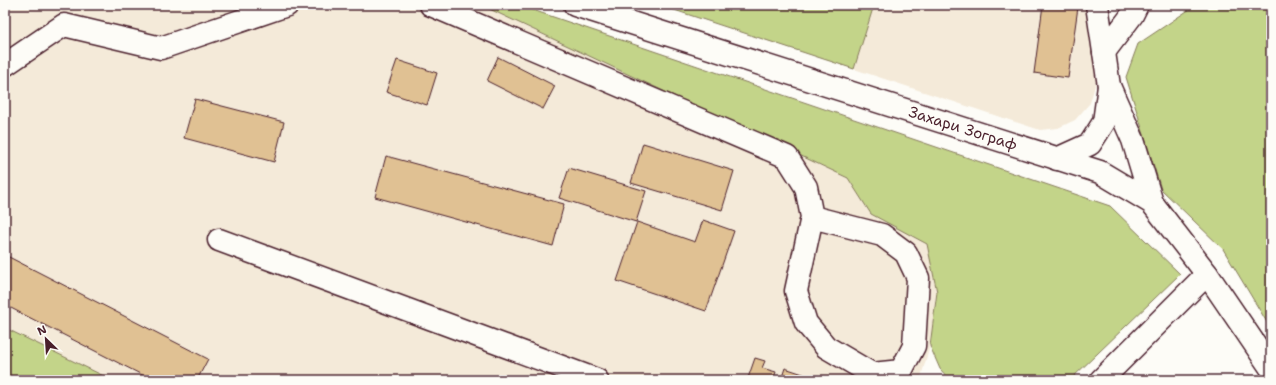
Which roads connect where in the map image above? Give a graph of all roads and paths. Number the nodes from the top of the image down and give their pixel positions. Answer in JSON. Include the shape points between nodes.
{"nodes":[{"id":1,"x":287,"y":5,"type":"edge"},
{"id":2,"x":431,"y":5,"type":"edge"},
{"id":3,"x":575,"y":5,"type":"edge"},
{"id":4,"x":1098,"y":5,"type":"edge"},
{"id":5,"x":1137,"y":5,"type":"edge"},
{"id":6,"x":1104,"y":52,"type":"junction"},
{"id":7,"x":5,"y":65,"type":"edge"},
{"id":8,"x":1109,"y":86,"type":"junction"},
{"id":9,"x":1057,"y":159,"type":"junction"},
{"id":10,"x":1152,"y":203,"type":"junction"},
{"id":11,"x":812,"y":217,"type":"junction"},
{"id":12,"x":219,"y":240,"type":"dead end"},
{"id":13,"x":1207,"y":274,"type":"junction"},
{"id":14,"x":1271,"y":368,"type":"edge"},
{"id":15,"x":872,"y":377,"type":"edge"},
{"id":16,"x":597,"y":380,"type":"edge"},
{"id":17,"x":1101,"y":380,"type":"edge"}],
"edges":[{"from":1,"to":7,"type":"street","via":[[161,48],[64,25]]},
{"from":2,"to":11,"type":"street","via":[[787,158],[806,187]]},
{"from":3,"to":9,"type":"street","name":"Захари Зограф"},
{"from":4,"to":6,"type":"street"},
{"from":5,"to":6,"type":"street"},
{"from":6,"to":8,"type":"street"},
{"from":8,"to":9,"type":"street","via":[[1104,122],[1090,144]]},
{"from":8,"to":10,"type":"street","via":[[1133,140]]},
{"from":9,"to":10,"type":"street","name":"Захари Зограф","via":[[1100,172]]},
{"from":10,"to":13,"type":"street","name":"Захари Зограф"},
{"from":11,"to":15,"type":"street","via":[[796,291],[806,323],[826,346]]},
{"from":11,"to":15,"type":"street","via":[[882,235],[906,253],[918,278],[914,346],[901,371]]},
{"from":12,"to":16,"type":"street"},
{"from":13,"to":14,"type":"street","name":"Захари Зограф"},
{"from":13,"to":17,"type":"street"}]}
